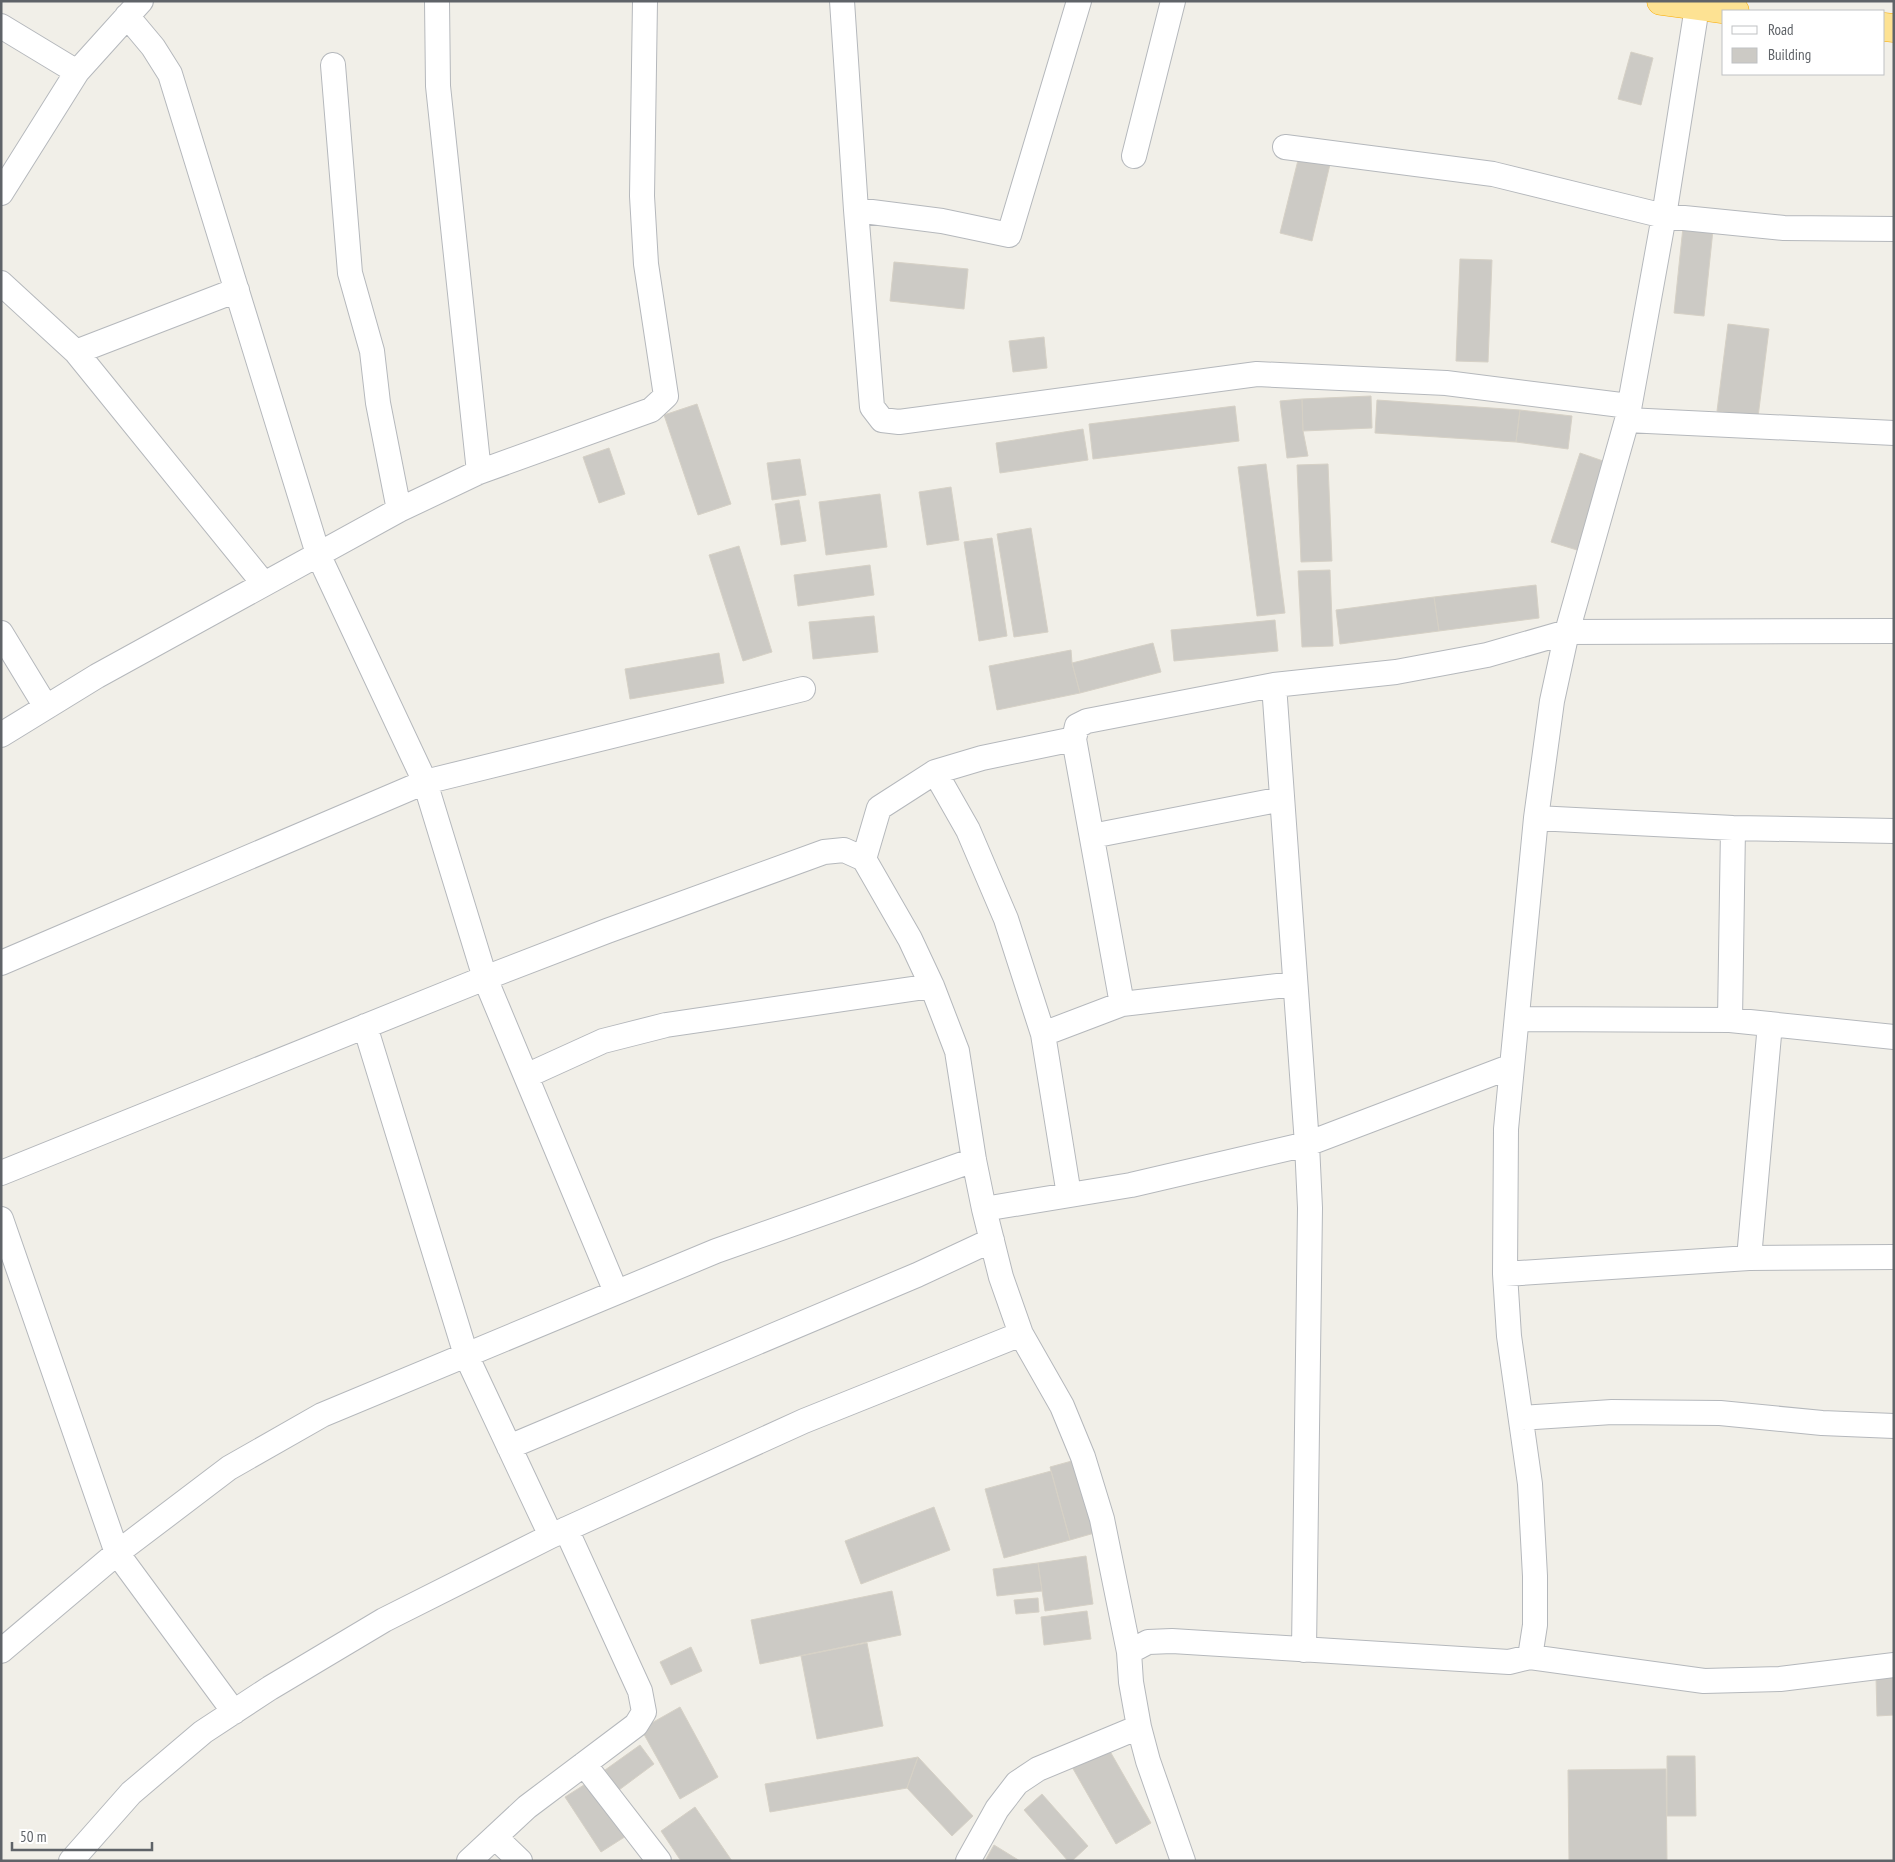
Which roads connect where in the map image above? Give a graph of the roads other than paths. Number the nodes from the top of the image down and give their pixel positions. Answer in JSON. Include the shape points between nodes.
{"nodes":[{"id":1,"x":437,"y":1,"type":"edge"},
{"id":2,"x":645,"y":1,"type":"edge"},
{"id":3,"x":842,"y":1,"type":"edge"},
{"id":4,"x":1079,"y":1,"type":"edge"},
{"id":5,"x":1173,"y":1,"type":"edge"},
{"id":6,"x":1661,"y":1,"type":"edge"},
{"id":7,"x":1697,"y":7,"type":"junction"},
{"id":8,"x":134,"y":9,"type":"edge"},
{"id":9,"x":1726,"y":10,"type":"edge"},
{"id":10,"x":1,"y":26,"type":"edge"},
{"id":11,"x":333,"y":65,"type":"dead end"},
{"id":12,"x":77,"y":72,"type":"junction"},
{"id":13,"x":1286,"y":147,"type":"dead end"},
{"id":14,"x":1134,"y":156,"type":"dead end"},
{"id":15,"x":1,"y":192,"type":"edge"},
{"id":16,"x":856,"y":210,"type":"junction"},
{"id":17,"x":1664,"y":216,"type":"junction"},
{"id":18,"x":1894,"y":229,"type":"edge"},
{"id":19,"x":1,"y":282,"type":"edge"},
{"id":20,"x":237,"y":290,"type":"junction"},
{"id":21,"x":76,"y":352,"type":"junction"},
{"id":22,"x":1628,"y":413,"type":"junction"},
{"id":23,"x":1894,"y":432,"type":"edge"},
{"id":24,"x":479,"y":472,"type":"junction"},
{"id":25,"x":399,"y":510,"type":"junction"},
{"id":26,"x":318,"y":554,"type":"junction"},
{"id":27,"x":264,"y":584,"type":"junction"},
{"id":28,"x":1894,"y":631,"type":"edge"},
{"id":29,"x":1567,"y":632,"type":"junction"},
{"id":30,"x":1,"y":633,"type":"edge"},
{"id":31,"x":1274,"y":685,"type":"junction"},
{"id":32,"x":803,"y":689,"type":"dead end"},
{"id":33,"x":46,"y":707,"type":"junction"},
{"id":34,"x":1,"y":735,"type":"edge"},
{"id":35,"x":1074,"y":738,"type":"junction"},
{"id":36,"x":936,"y":772,"type":"junction"},
{"id":37,"x":425,"y":782,"type":"junction"},
{"id":38,"x":1282,"y":799,"type":"junction"},
{"id":39,"x":1536,"y":818,"type":"junction"},
{"id":40,"x":1733,"y":828,"type":"junction"},
{"id":41,"x":1894,"y":831,"type":"edge"},
{"id":42,"x":1092,"y":836,"type":"junction"},
{"id":43,"x":864,"y":859,"type":"junction"},
{"id":44,"x":1,"y":963,"type":"edge"},
{"id":45,"x":485,"y":978,"type":"junction"},
{"id":46,"x":1295,"y":984,"type":"junction"},
{"id":47,"x":932,"y":986,"type":"junction"},
{"id":48,"x":1122,"y":1004,"type":"junction"},
{"id":49,"x":1517,"y":1019,"type":"junction"},
{"id":50,"x":1730,"y":1020,"type":"junction"},
{"id":51,"x":1770,"y":1024,"type":"junction"},
{"id":52,"x":365,"y":1026,"type":"junction"},
{"id":53,"x":1043,"y":1034,"type":"junction"},
{"id":54,"x":1894,"y":1037,"type":"edge"},
{"id":55,"x":1512,"y":1066,"type":"junction"},
{"id":56,"x":526,"y":1076,"type":"junction"},
{"id":57,"x":1307,"y":1144,"type":"junction"},
{"id":58,"x":974,"y":1160,"type":"junction"},
{"id":59,"x":1,"y":1173,"type":"edge"},
{"id":60,"x":1068,"y":1195,"type":"junction"},
{"id":61,"x":984,"y":1209,"type":"junction"},
{"id":62,"x":1,"y":1219,"type":"edge"},
{"id":63,"x":992,"y":1240,"type":"junction"},
{"id":64,"x":1894,"y":1257,"type":"edge"},
{"id":65,"x":1749,"y":1258,"type":"junction"},
{"id":66,"x":1505,"y":1274,"type":"junction"},
{"id":67,"x":616,"y":1292,"type":"junction"},
{"id":68,"x":1022,"y":1334,"type":"junction"},
{"id":69,"x":466,"y":1355,"type":"junction"},
{"id":70,"x":1521,"y":1418,"type":"junction"},
{"id":71,"x":1894,"y":1426,"type":"edge"},
{"id":72,"x":509,"y":1447,"type":"junction"},
{"id":73,"x":558,"y":1533,"type":"junction"},
{"id":74,"x":117,"y":1553,"type":"junction"},
{"id":75,"x":1304,"y":1650,"type":"junction"},
{"id":76,"x":1,"y":1651,"type":"edge"},
{"id":77,"x":1129,"y":1652,"type":"junction"},
{"id":78,"x":1530,"y":1658,"type":"junction"},
{"id":79,"x":1894,"y":1665,"type":"edge"},
{"id":80,"x":234,"y":1712,"type":"junction"},
{"id":81,"x":1139,"y":1727,"type":"junction"},
{"id":82,"x":584,"y":1764,"type":"junction"},
{"id":83,"x":495,"y":1836,"type":"junction"},
{"id":84,"x":71,"y":1861,"type":"edge"},
{"id":85,"x":469,"y":1861,"type":"edge"},
{"id":86,"x":520,"y":1861,"type":"edge"},
{"id":87,"x":660,"y":1861,"type":"edge"},
{"id":88,"x":968,"y":1861,"type":"edge"},
{"id":89,"x":1183,"y":1861,"type":"edge"}],
"edges":[{"from":1,"to":24,"type":"street","via":[[438,86]]},
{"from":2,"to":24,"type":"street","via":[[643,228],[666,396],[651,410]]},
{"from":3,"to":16,"type":"street"},
{"from":4,"to":16,"type":"street","via":[[1009,235],[942,221]]},
{"from":5,"to":14,"type":"street"},
{"from":6,"to":7,"type":"highway"},
{"from":7,"to":9,"type":"highway"},
{"from":7,"to":17,"type":"street"},
{"from":8,"to":12,"type":"street"},
{"from":8,"to":20,"type":"street","via":[[170,74]]},
{"from":10,"to":12,"type":"street"},
{"from":11,"to":25,"type":"street","via":[[350,273],[372,351],[378,403]]},
{"from":12,"to":15,"type":"street"},
{"from":13,"to":17,"type":"street","via":[[1493,174]]},
{"from":16,"to":22,"type":"street","via":[[872,407],[882,420],[899,422],[1257,374],[1446,383]]},
{"from":17,"to":18,"type":"street","via":[[1784,228]]},
{"from":17,"to":22,"type":"street"},
{"from":19,"to":21,"type":"street"},
{"from":20,"to":21,"type":"street"},
{"from":20,"to":26,"type":"street"},
{"from":21,"to":27,"type":"street"},
{"from":22,"to":23,"type":"street"},
{"from":22,"to":29,"type":"street"},
{"from":24,"to":25,"type":"street"},
{"from":25,"to":26,"type":"street"},
{"from":26,"to":27,"type":"street"},
{"from":26,"to":37,"type":"street"},
{"from":27,"to":33,"type":"street"},
{"from":28,"to":29,"type":"street"},
{"from":29,"to":31,"type":"street","via":[[1487,655],[1396,672]]},
{"from":29,"to":39,"type":"street","via":[[1552,701]]},
{"from":30,"to":33,"type":"street"},
{"from":31,"to":35,"type":"street","via":[[1087,721],[1077,726]]},
{"from":31,"to":38,"type":"street"},
{"from":32,"to":37,"type":"street"},
{"from":33,"to":34,"type":"street"},
{"from":35,"to":36,"type":"street","via":[[982,758]]},
{"from":35,"to":42,"type":"street"},
{"from":36,"to":43,"type":"street","via":[[879,808]]},
{"from":36,"to":53,"type":"street","via":[[968,830],[1006,919]]},
{"from":37,"to":44,"type":"street"},
{"from":37,"to":45,"type":"street"},
{"from":38,"to":42,"type":"street"},
{"from":38,"to":46,"type":"street"},
{"from":39,"to":40,"type":"street"},
{"from":39,"to":49,"type":"street"},
{"from":40,"to":41,"type":"street"},
{"from":40,"to":50,"type":"street"},
{"from":42,"to":48,"type":"street"},
{"from":43,"to":45,"type":"street","via":[[844,850],[824,852]]},
{"from":43,"to":47,"type":"street","via":[[910,939]]},
{"from":45,"to":52,"type":"street"},
{"from":45,"to":56,"type":"street"},
{"from":46,"to":48,"type":"street"},
{"from":46,"to":57,"type":"street"},
{"from":47,"to":56,"type":"street","via":[[666,1025],[603,1041]]},
{"from":47,"to":58,"type":"street","via":[[957,1051]]},
{"from":48,"to":53,"type":"street"},
{"from":49,"to":50,"type":"street"},
{"from":49,"to":55,"type":"street"},
{"from":50,"to":51,"type":"street"},
{"from":51,"to":54,"type":"street"},
{"from":51,"to":65,"type":"street"},
{"from":52,"to":59,"type":"street"},
{"from":52,"to":69,"type":"street"},
{"from":53,"to":60,"type":"street"},
{"from":55,"to":57,"type":"street"},
{"from":55,"to":66,"type":"street","via":[[1506,1129]]},
{"from":56,"to":67,"type":"street"},
{"from":57,"to":60,"type":"street","via":[[1131,1185]]},
{"from":57,"to":75,"type":"street","via":[[1310,1208]]},
{"from":58,"to":61,"type":"street"},
{"from":58,"to":67,"type":"street","via":[[716,1250]]},
{"from":60,"to":61,"type":"street"},
{"from":61,"to":63,"type":"street"},
{"from":62,"to":74,"type":"street"},
{"from":63,"to":68,"type":"street","via":[[1001,1277]]},
{"from":63,"to":72,"type":"street","via":[[917,1275]]},
{"from":64,"to":65,"type":"street"},
{"from":65,"to":66,"type":"street"},
{"from":66,"to":70,"type":"street","via":[[1509,1336]]},
{"from":67,"to":69,"type":"street"},
{"from":68,"to":73,"type":"street","via":[[804,1421]]},
{"from":68,"to":77,"type":"street","via":[[1062,1406],[1083,1456],[1102,1520]]},
{"from":69,"to":72,"type":"street"},
{"from":69,"to":74,"type":"street","via":[[322,1415],[229,1468]]},
{"from":70,"to":71,"type":"street","via":[[1612,1412],[1720,1413]]},
{"from":70,"to":78,"type":"street","via":[[1530,1484],[1535,1576],[1535,1626]]},
{"from":72,"to":73,"type":"street"},
{"from":73,"to":80,"type":"street","via":[[384,1620]]},
{"from":73,"to":82,"type":"street","via":[[640,1691],[644,1712],[636,1725]]},
{"from":74,"to":76,"type":"street"},
{"from":74,"to":80,"type":"street"},
{"from":75,"to":77,"type":"street","via":[[1172,1641],[1148,1642]]},
{"from":75,"to":78,"type":"street","via":[[1509,1662]]},
{"from":77,"to":81,"type":"street"},
{"from":78,"to":79,"type":"street","via":[[1704,1681],[1780,1679]]},
{"from":80,"to":84,"type":"street","via":[[204,1732],[131,1793]]},
{"from":81,"to":88,"type":"street","via":[[1038,1770],[1017,1783],[997,1809]]},
{"from":81,"to":89,"type":"street"},
{"from":82,"to":83,"type":"street"},
{"from":82,"to":87,"type":"street"},
{"from":83,"to":85,"type":"street"},
{"from":83,"to":86,"type":"street"}]}
